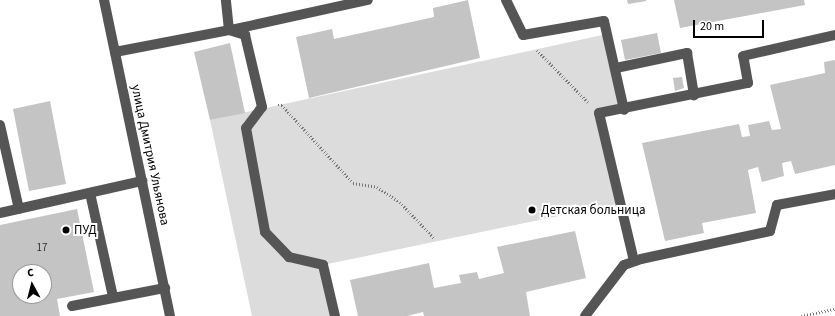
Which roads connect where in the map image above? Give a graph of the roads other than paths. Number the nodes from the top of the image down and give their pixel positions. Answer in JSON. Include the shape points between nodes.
{"nodes":[{"id":1,"x":104,"y":0,"type":"edge"},
{"id":2,"x":226,"y":0,"type":"edge"},
{"id":3,"x":368,"y":0,"type":"edge"},
{"id":4,"x":506,"y":0,"type":"edge"},
{"id":5,"x":229,"y":30,"type":"junction"},
{"id":6,"x":835,"y":35,"type":"edge"},
{"id":7,"x":115,"y":52,"type":"junction"},
{"id":8,"x":616,"y":68,"type":"junction"},
{"id":9,"x":694,"y":95,"type":"junction"},
{"id":10,"x":624,"y":110,"type":"junction"},
{"id":11,"x":0,"y":124,"type":"edge"},
{"id":12,"x":142,"y":181,"type":"junction"},
{"id":13,"x":90,"y":193,"type":"junction"},
{"id":14,"x":835,"y":194,"type":"edge"},
{"id":15,"x":19,"y":209,"type":"junction"},
{"id":16,"x":0,"y":213,"type":"edge"},
{"id":17,"x":634,"y":261,"type":"junction"},
{"id":18,"x":165,"y":288,"type":"junction"},
{"id":19,"x":112,"y":297,"type":"junction"},
{"id":20,"x":168,"y":305,"type":"junction"},
{"id":21,"x":72,"y":306,"type":"dead end"},
{"id":22,"x":162,"y":316,"type":"edge"},
{"id":23,"x":170,"y":316,"type":"edge"},
{"id":24,"x":335,"y":316,"type":"edge"},
{"id":25,"x":585,"y":316,"type":"edge"}],
"edges":[{"from":1,"to":7,"type":"street","name":"улица Дмитрия Ульянова"},
{"from":2,"to":5,"type":"street"},
{"from":3,"to":5,"type":"street"},
{"from":4,"to":8,"type":"street","via":[[523,35],[604,21]]},
{"from":5,"to":7,"type":"street"},
{"from":5,"to":24,"type":"street","via":[[245,35],[262,107],[246,128],[265,232],[289,257],[323,265]]},
{"from":6,"to":9,"type":"street","via":[[743,56],[748,83]]},
{"from":7,"to":12,"type":"street","name":"улица Дмитрия Ульянова"},
{"from":8,"to":9,"type":"street","via":[[687,53]]},
{"from":8,"to":10,"type":"street"},
{"from":9,"to":10,"type":"street"},
{"from":10,"to":17,"type":"street","via":[[599,113]]},
{"from":11,"to":15,"type":"street"},
{"from":12,"to":13,"type":"street"},
{"from":12,"to":18,"type":"street","name":"улица Дмитрия Ульянова"},
{"from":13,"to":15,"type":"street"},
{"from":13,"to":19,"type":"street"},
{"from":14,"to":17,"type":"street","via":[[777,205],[770,231]]},
{"from":15,"to":16,"type":"street"},
{"from":17,"to":25,"type":"street","via":[[624,265]]},
{"from":18,"to":19,"type":"street"},
{"from":18,"to":20,"type":"street","name":"улица Дмитрия Ульянова"},
{"from":19,"to":21,"type":"street"},
{"from":20,"to":22,"type":"street"},
{"from":20,"to":23,"type":"street","name":"улица Дмитрия Ульянова"}]}
